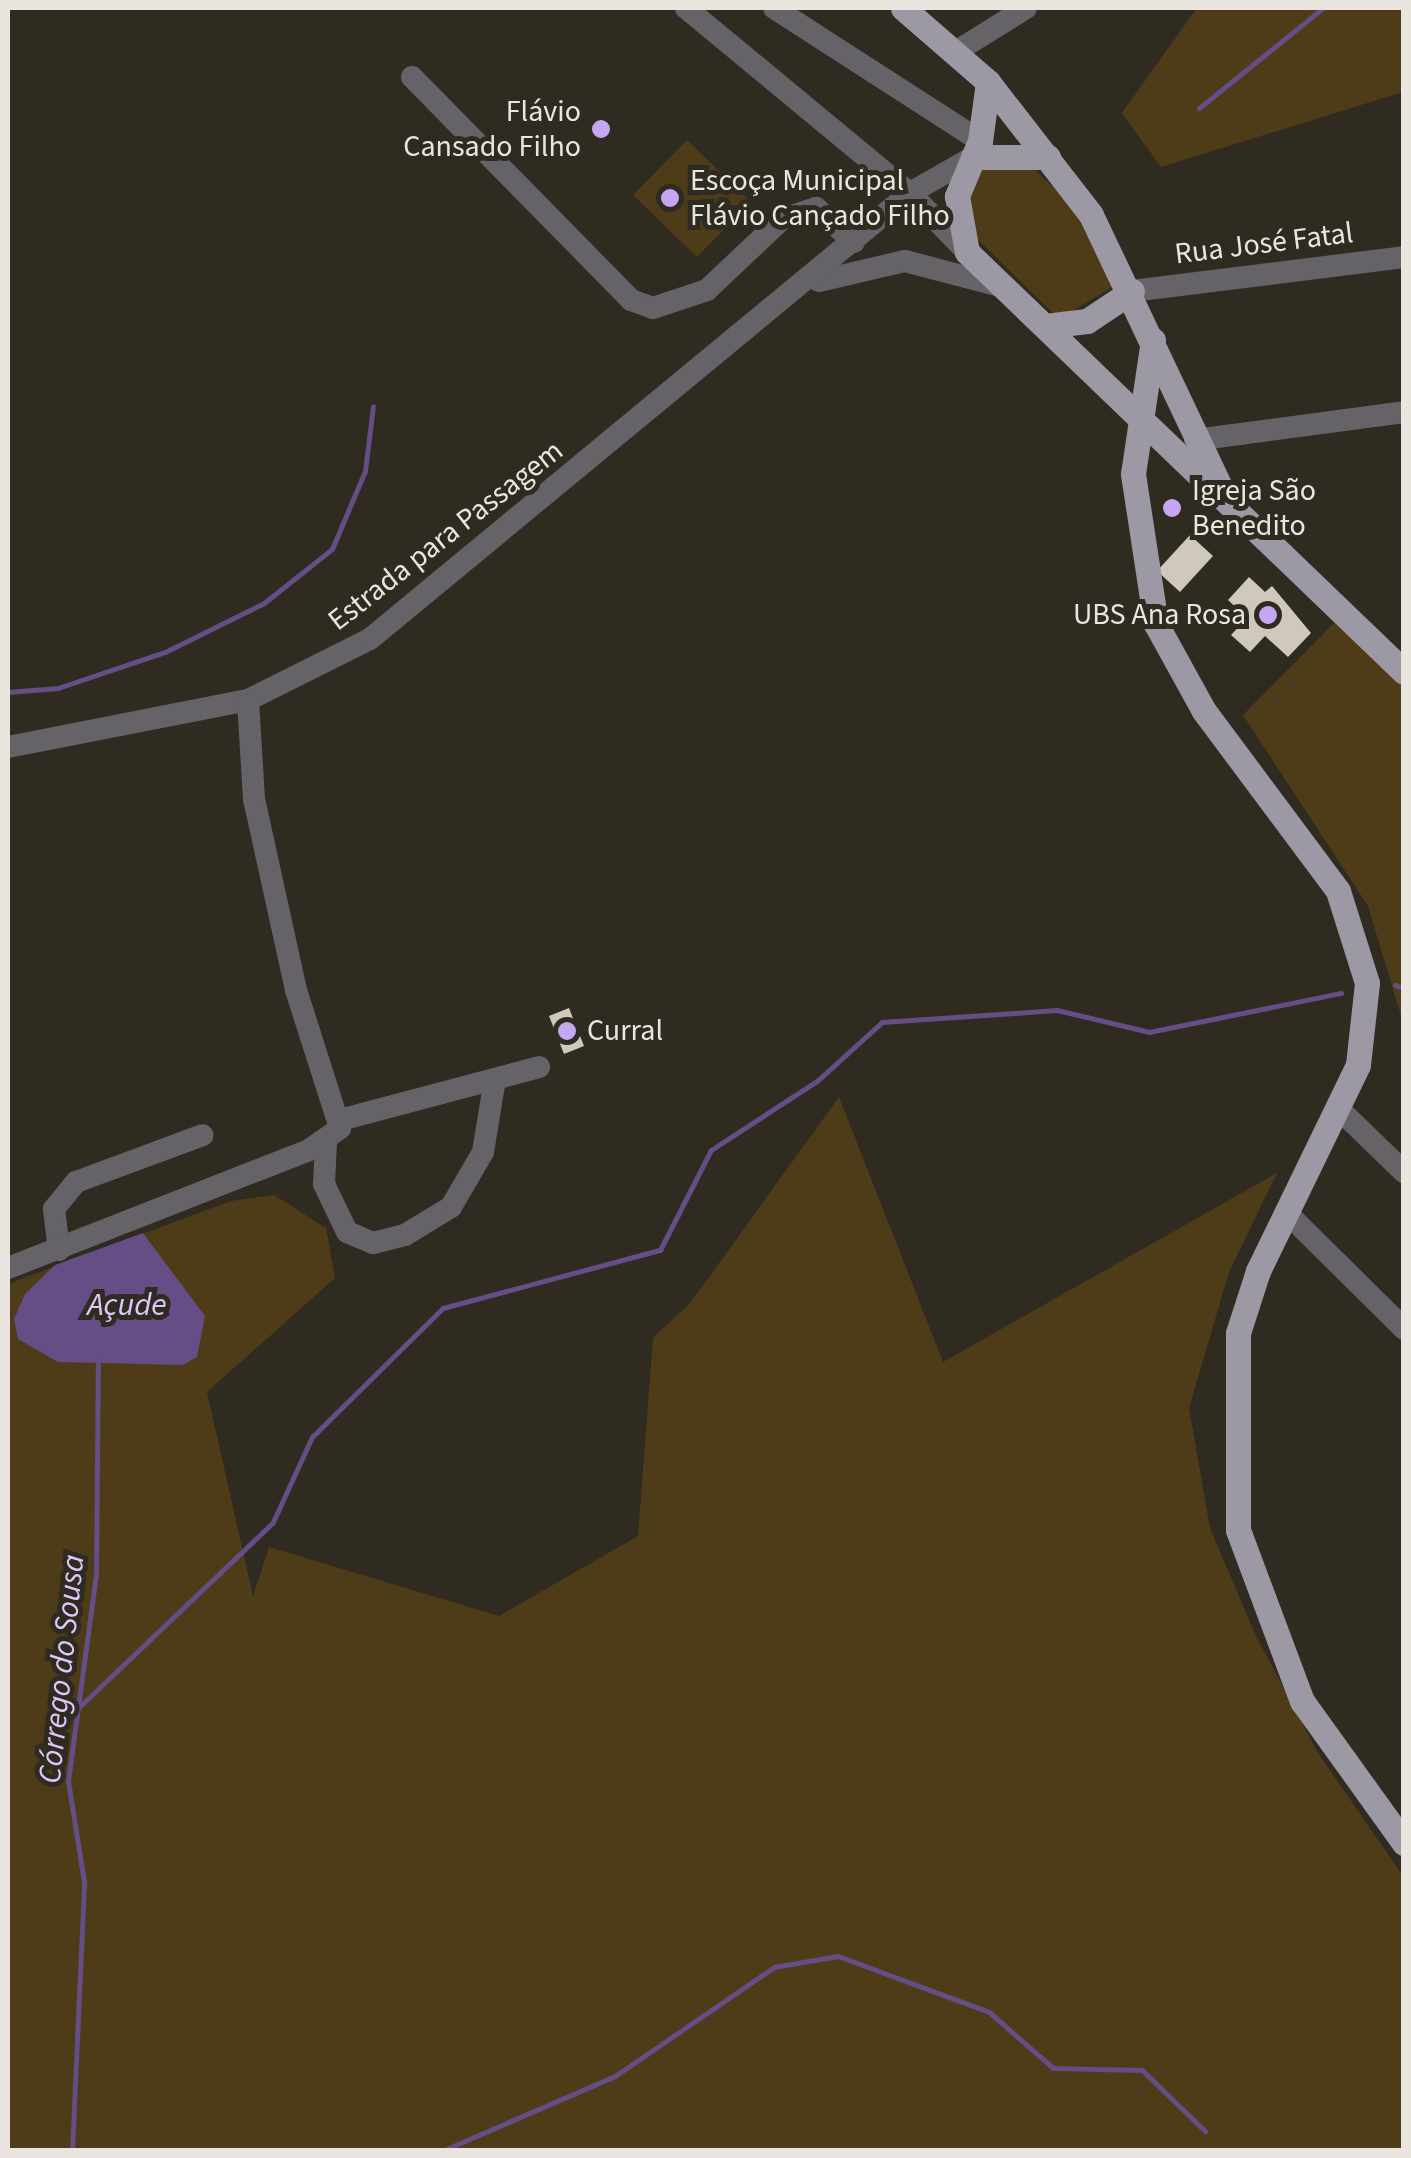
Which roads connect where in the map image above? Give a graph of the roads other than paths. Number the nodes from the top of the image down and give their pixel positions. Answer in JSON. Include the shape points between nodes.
{"nodes":[{"id":1,"x":686,"y":8,"type":"edge"},
{"id":2,"x":774,"y":8,"type":"edge"},
{"id":3,"x":903,"y":8,"type":"edge"},
{"id":4,"x":1026,"y":8,"type":"edge"},
{"id":5,"x":957,"y":51,"type":"junction"},
{"id":6,"x":412,"y":78,"type":"dead end"},
{"id":7,"x":988,"y":82,"type":"junction"},
{"id":8,"x":976,"y":149,"type":"junction"},
{"id":9,"x":1048,"y":158,"type":"junction"},
{"id":10,"x":910,"y":192,"type":"junction"},
{"id":11,"x":854,"y":242,"type":"junction"},
{"id":12,"x":968,"y":252,"type":"junction"},
{"id":13,"x":1404,"y":257,"type":"edge"},
{"id":14,"x":1127,"y":280,"type":"junction"},
{"id":15,"x":806,"y":286,"type":"junction"},
{"id":16,"x":1003,"y":288,"type":"junction"},
{"id":17,"x":1044,"y":326,"type":"junction"},
{"id":18,"x":1153,"y":340,"type":"junction"},
{"id":19,"x":1404,"y":412,"type":"edge"},
{"id":20,"x":1136,"y":415,"type":"junction"},
{"id":21,"x":1196,"y":440,"type":"junction"},
{"id":22,"x":1236,"y":515,"type":"junction"},
{"id":23,"x":1373,"y":643,"type":"junction"},
{"id":24,"x":1404,"y":654,"type":"edge"},
{"id":25,"x":1404,"y":672,"type":"edge"},
{"id":26,"x":248,"y":700,"type":"junction"},
{"id":27,"x":8,"y":748,"type":"edge"},
{"id":28,"x":539,"y":1067,"type":"dead end"},
{"id":29,"x":495,"y":1078,"type":"junction"},
{"id":30,"x":1341,"y":1111,"type":"junction"},
{"id":31,"x":340,"y":1120,"type":"junction"},
{"id":32,"x":203,"y":1135,"type":"dead end"},
{"id":33,"x":326,"y":1142,"type":"junction"},
{"id":34,"x":1404,"y":1172,"type":"edge"},
{"id":35,"x":1289,"y":1215,"type":"junction"},
{"id":36,"x":59,"y":1250,"type":"junction"},
{"id":37,"x":8,"y":1268,"type":"edge"},
{"id":38,"x":1404,"y":1330,"type":"edge"},
{"id":39,"x":1404,"y":1843,"type":"edge"}],
"edges":[{"from":1,"to":10,"type":"street"},
{"from":2,"to":8,"type":"street"},
{"from":3,"to":5,"type":"main road"},
{"from":4,"to":5,"type":"street"},
{"from":5,"to":7,"type":"main road"},
{"from":6,"to":11,"type":"street","via":[[631,300],[653,308],[707,290],[782,219],[816,208]]},
{"from":7,"to":8,"type":"main road"},
{"from":7,"to":9,"type":"main road"},
{"from":8,"to":9,"type":"main road"},
{"from":8,"to":10,"type":"street","name":"Estrada para Passagem"},
{"from":8,"to":12,"type":"main road","via":[[957,196]]},
{"from":9,"to":14,"type":"main road"},
{"from":10,"to":11,"type":"street","name":"Estrada para Passagem"},
{"from":10,"to":12,"type":"street"},
{"from":11,"to":15,"type":"street","name":"Estrada para Passagem"},
{"from":12,"to":16,"type":"main road"},
{"from":13,"to":14,"type":"street","name":"Rua José Fatal"},
{"from":14,"to":17,"type":"main road","via":[[1087,321]]},
{"from":14,"to":18,"type":"main road"},
{"from":15,"to":16,"type":"street","via":[[905,261]]},
{"from":15,"to":26,"type":"street","name":"Estrada para Passagem","via":[[370,639]]},
{"from":16,"to":17,"type":"main road"},
{"from":17,"to":20,"type":"main road"},
{"from":18,"to":20,"type":"main road"},
{"from":18,"to":21,"type":"main road"},
{"from":19,"to":21,"type":"street"},
{"from":20,"to":22,"type":"main road"},
{"from":20,"to":30,"type":"main road","via":[[1134,519],[1156,624],[1204,710],[1315,853],[1356,933],[1366,1020]]},
{"from":21,"to":22,"type":"main road"},
{"from":22,"to":23,"type":"main road"},
{"from":23,"to":24,"type":"street"},
{"from":23,"to":25,"type":"main road"},
{"from":26,"to":27,"type":"street","name":"Estrada para Passagem"},
{"from":26,"to":31,"type":"street","via":[[252,784],[274,894],[305,1027]]},
{"from":28,"to":29,"type":"street"},
{"from":29,"to":31,"type":"street"},
{"from":29,"to":33,"type":"street","via":[[483,1152],[451,1207],[406,1234],[373,1243],[347,1232],[324,1184]]},
{"from":30,"to":34,"type":"street"},
{"from":30,"to":35,"type":"main road"},
{"from":31,"to":33,"type":"street"},
{"from":32,"to":36,"type":"street","via":[[76,1182],[54,1209]]},
{"from":33,"to":36,"type":"street"},
{"from":35,"to":38,"type":"street"},
{"from":35,"to":39,"type":"main road","via":[[1238,1333],[1238,1530],[1302,1701]]},
{"from":36,"to":37,"type":"street"}]}
